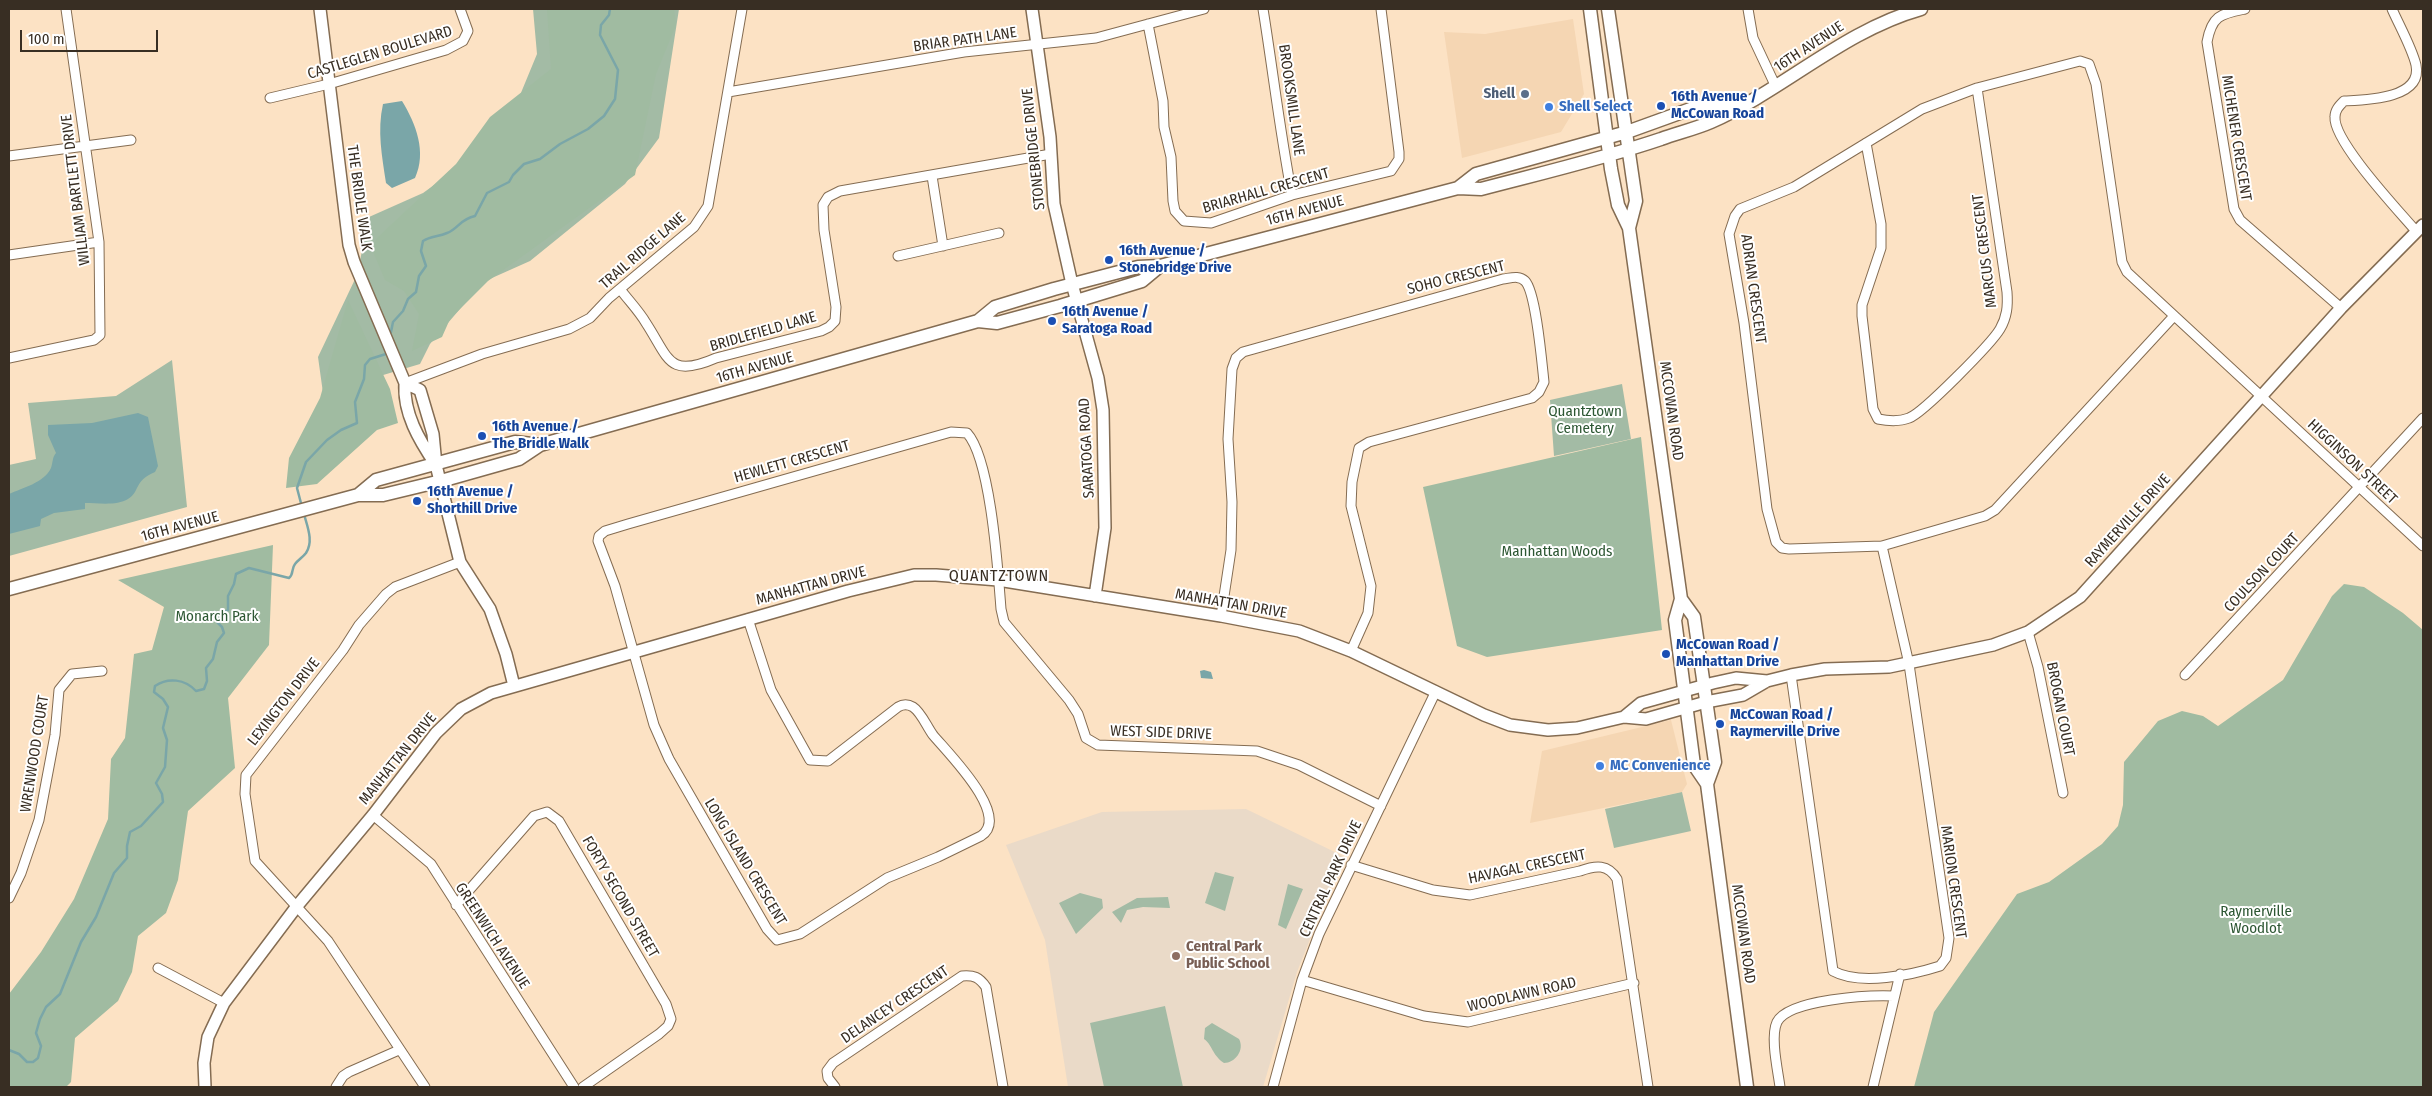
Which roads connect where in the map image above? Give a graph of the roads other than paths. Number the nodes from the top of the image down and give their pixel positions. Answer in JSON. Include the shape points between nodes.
{"nodes":[{"id":1,"x":66,"y":9,"type":"edge"},
{"id":2,"x":320,"y":9,"type":"edge"},
{"id":3,"x":460,"y":9,"type":"edge"},
{"id":4,"x":742,"y":9,"type":"edge"},
{"id":5,"x":1032,"y":9,"type":"edge"},
{"id":6,"x":1204,"y":9,"type":"edge"},
{"id":7,"x":1263,"y":9,"type":"edge"},
{"id":8,"x":1381,"y":9,"type":"edge"},
{"id":9,"x":1590,"y":9,"type":"edge"},
{"id":10,"x":1608,"y":9,"type":"edge"},
{"id":11,"x":1748,"y":9,"type":"edge"},
{"id":12,"x":1921,"y":9,"type":"edge"},
{"id":13,"x":2245,"y":9,"type":"edge"},
{"id":14,"x":2392,"y":9,"type":"edge"},
{"id":15,"x":1148,"y":24,"type":"junction"},
{"id":16,"x":1037,"y":44,"type":"junction"},
{"id":17,"x":329,"y":84,"type":"junction"},
{"id":18,"x":1776,"y":87,"type":"junction"},
{"id":19,"x":1977,"y":88,"type":"junction"},
{"id":20,"x":728,"y":92,"type":"junction"},
{"id":21,"x":270,"y":98,"type":"dead end"},
{"id":22,"x":1743,"y":104,"type":"junction"},
{"id":23,"x":1627,"y":132,"type":"junction"},
{"id":24,"x":1607,"y":138,"type":"junction"},
{"id":25,"x":131,"y":140,"type":"dead end"},
{"id":26,"x":1866,"y":143,"type":"junction"},
{"id":27,"x":86,"y":146,"type":"junction"},
{"id":28,"x":1629,"y":149,"type":"junction"},
{"id":29,"x":1051,"y":154,"type":"junction"},
{"id":30,"x":1609,"y":155,"type":"junction"},
{"id":31,"x":9,"y":156,"type":"edge"},
{"id":32,"x":932,"y":176,"type":"junction"},
{"id":33,"x":1458,"y":188,"type":"junction"},
{"id":34,"x":1292,"y":195,"type":"junction"},
{"id":35,"x":2419,"y":227,"type":"edge"},
{"id":36,"x":1629,"y":228,"type":"junction"},
{"id":37,"x":999,"y":233,"type":"dead end"},
{"id":38,"x":99,"y":242,"type":"junction"},
{"id":39,"x":943,"y":246,"type":"junction"},
{"id":40,"x":9,"y":255,"type":"edge"},
{"id":41,"x":898,"y":256,"type":"dead end"},
{"id":42,"x":1160,"y":266,"type":"junction"},
{"id":43,"x":1072,"y":284,"type":"junction"},
{"id":44,"x":620,"y":289,"type":"junction"},
{"id":45,"x":1077,"y":301,"type":"junction"},
{"id":46,"x":2340,"y":308,"type":"junction"},
{"id":47,"x":2174,"y":316,"type":"junction"},
{"id":48,"x":978,"y":321,"type":"junction"},
{"id":49,"x":9,"y":358,"type":"edge"},
{"id":50,"x":405,"y":383,"type":"junction"},
{"id":51,"x":2262,"y":397,"type":"junction"},
{"id":52,"x":2423,"y":418,"type":"edge"},
{"id":53,"x":540,"y":445,"type":"junction"},
{"id":54,"x":436,"y":464,"type":"junction"},
{"id":55,"x":441,"y":481,"type":"junction"},
{"id":56,"x":2358,"y":488,"type":"junction"},
{"id":57,"x":358,"y":495,"type":"junction"},
{"id":58,"x":1882,"y":546,"type":"junction"},
{"id":59,"x":2423,"y":546,"type":"edge"},
{"id":60,"x":460,"y":562,"type":"junction"},
{"id":61,"x":998,"y":580,"type":"junction"},
{"id":62,"x":9,"y":589,"type":"edge"},
{"id":63,"x":1095,"y":596,"type":"junction"},
{"id":64,"x":1681,"y":599,"type":"junction"},
{"id":65,"x":1221,"y":616,"type":"junction"},
{"id":66,"x":748,"y":619,"type":"junction"},
{"id":67,"x":2028,"y":632,"type":"junction"},
{"id":68,"x":1351,"y":651,"type":"junction"},
{"id":69,"x":633,"y":652,"type":"junction"},
{"id":70,"x":1909,"y":664,"type":"junction"},
{"id":71,"x":102,"y":671,"type":"dead end"},
{"id":72,"x":1790,"y":675,"type":"junction"},
{"id":73,"x":2184,"y":675,"type":"dead end"},
{"id":74,"x":1767,"y":681,"type":"junction"},
{"id":75,"x":514,"y":686,"type":"junction"},
{"id":76,"x":1704,"y":686,"type":"junction"},
{"id":77,"x":1436,"y":691,"type":"junction"},
{"id":78,"x":1684,"y":692,"type":"junction"},
{"id":79,"x":1706,"y":702,"type":"junction"},
{"id":80,"x":1687,"y":707,"type":"junction"},
{"id":81,"x":1624,"y":717,"type":"junction"},
{"id":82,"x":1707,"y":784,"type":"junction"},
{"id":83,"x":2063,"y":793,"type":"dead end"},
{"id":84,"x":1381,"y":806,"type":"junction"},
{"id":85,"x":372,"y":815,"type":"junction"},
{"id":86,"x":1351,"y":865,"type":"junction"},
{"id":87,"x":9,"y":898,"type":"edge"},
{"id":88,"x":456,"y":905,"type":"junction"},
{"id":89,"x":297,"y":906,"type":"junction"},
{"id":90,"x":158,"y":968,"type":"dead end"},
{"id":91,"x":1900,"y":974,"type":"junction"},
{"id":92,"x":1302,"y":980,"type":"junction"},
{"id":93,"x":1634,"y":983,"type":"junction"},
{"id":94,"x":1894,"y":996,"type":"junction"},
{"id":95,"x":224,"y":1003,"type":"junction"},
{"id":96,"x":400,"y":1050,"type":"junction"},
{"id":97,"x":205,"y":1087,"type":"edge"},
{"id":98,"x":336,"y":1087,"type":"edge"},
{"id":99,"x":425,"y":1087,"type":"edge"},
{"id":100,"x":574,"y":1087,"type":"edge"},
{"id":101,"x":583,"y":1087,"type":"edge"},
{"id":102,"x":835,"y":1087,"type":"edge"},
{"id":103,"x":1003,"y":1087,"type":"edge"},
{"id":104,"x":1273,"y":1087,"type":"edge"},
{"id":105,"x":1648,"y":1087,"type":"edge"},
{"id":106,"x":1748,"y":1087,"type":"edge"},
{"id":107,"x":1780,"y":1087,"type":"edge"},
{"id":108,"x":1873,"y":1087,"type":"edge"}],
"edges":[{"from":1,"to":27,"type":"street","name":"WILLIAM BARTLETT DRIVE"},
{"from":2,"to":17,"type":"street","name":"THE BRIDLE WALK"},
{"from":3,"to":17,"type":"street","name":"CASTLEGLEN BOULEVARD","via":[[468,31],[464,42]]},
{"from":4,"to":20,"type":"street","name":"TRAIL RIDGE LANE"},
{"from":5,"to":16,"type":"street","name":"STONEBRIDGE DRIVE"},
{"from":6,"to":15,"type":"street","name":"BRIAR PATH LANE"},
{"from":7,"to":34,"type":"street","name":"BROOKSMILL LANE"},
{"from":8,"to":34,"type":"street","name":"BRIARHALL CRESCENT","via":[[1399,158],[1391,171],[1383,174]]},
{"from":9,"to":24,"type":"main road","name":"MCCOWAN ROAD"},
{"from":10,"to":23,"type":"main road","name":"MCCOWAN ROAD"},
{"from":11,"to":18,"type":"street","via":[[1753,38]]},
{"from":12,"to":18,"type":"main road","name":"16TH AVENUE","via":[[1876,25],[1848,40]]},
{"from":13,"to":46,"type":"street","name":"MICHENER CRESCENT","via":[[2216,19],[2207,42],[2234,209],[2240,220]]},
{"from":14,"to":35,"type":"street","via":[[2416,66],[2415,80],[2409,89],[2400,92],[2344,100],[2334,119],[2347,148]]},
{"from":15,"to":16,"type":"street","name":"BRIAR PATH LANE","via":[[1096,38]]},
{"from":15,"to":34,"type":"street","name":"BRIARHALL CRESCENT","via":[[1171,157],[1172,201],[1178,217],[1192,223],[1211,223]]},
{"from":16,"to":20,"type":"street","name":"BRIAR PATH LANE","via":[[937,56]]},
{"from":16,"to":29,"type":"street","name":"STONEBRIDGE DRIVE"},
{"from":17,"to":21,"type":"street","name":"CASTLEGLEN BOULEVARD"},
{"from":17,"to":50,"type":"street","name":"THE BRIDLE WALK","via":[[349,245]]},
{"from":18,"to":22,"type":"main road","name":"16TH AVENUE"},
{"from":19,"to":26,"type":"street","name":"ADRIAN CRESCENT","via":[[1922,109]]},
{"from":19,"to":26,"type":"street","name":"MARCUS CRESCENT","via":[[2007,292],[2007,313],[1999,330],[1930,404],[1910,418],[1900,420],[1878,419],[1873,409],[1862,331],[1862,304],[1881,248],[1881,224]]},
{"from":19,"to":47,"type":"street","name":"ADRIAN CRESCENT","via":[[2080,61],[2088,64],[2096,84],[2122,262],[2127,272]]},
{"from":20,"to":44,"type":"street","name":"TRAIL RIDGE LANE","via":[[708,206],[694,227]]},
{"from":22,"to":23,"type":"main road","name":"16TH AVENUE","via":[[1699,106]]},
{"from":22,"to":28,"type":"main road","name":"16TH AVENUE","via":[[1711,122]]},
{"from":23,"to":24,"type":"main road","name":"16TH AVENUE"},
{"from":23,"to":28,"type":"main road","name":"MCCOWAN ROAD"},
{"from":24,"to":30,"type":"main road","name":"MCCOWAN ROAD"},
{"from":24,"to":33,"type":"main road","name":"16TH AVENUE","via":[[1476,174]]},
{"from":25,"to":27,"type":"street"},
{"from":26,"to":58,"type":"street","name":"ADRIAN CRESCENT","via":[[1794,187],[1740,209],[1734,216],[1729,234],[1745,332],[1766,510],[1776,542],[1789,549]]},
{"from":27,"to":31,"type":"street"},
{"from":27,"to":38,"type":"street","name":"WILLIAM BARTLETT DRIVE"},
{"from":28,"to":30,"type":"main road","name":"16TH AVENUE"},
{"from":28,"to":36,"type":"main road","name":"MCCOWAN ROAD","via":[[1636,201]]},
{"from":29,"to":32,"type":"street","name":"BRIDLEFIELD LANE"},
{"from":29,"to":43,"type":"street","name":"STONEBRIDGE DRIVE","via":[[1054,204]]},
{"from":30,"to":33,"type":"main road","name":"16TH AVENUE","via":[[1482,189]]},
{"from":30,"to":36,"type":"main road","name":"MCCOWAN ROAD","via":[[1618,205]]},
{"from":32,"to":39,"type":"street"},
{"from":32,"to":44,"type":"street","name":"BRIDLEFIELD LANE","via":[[840,191],[828,197],[822,205],[836,321],[821,331],[702,364],[679,366],[671,363],[646,322]]},
{"from":33,"to":42,"type":"main road","name":"16TH AVENUE"},
{"from":35,"to":46,"type":"street","name":"RAYMERVILLE DRIVE"},
{"from":36,"to":64,"type":"main road","name":"MCCOWAN ROAD"},
{"from":37,"to":39,"type":"street"},
{"from":38,"to":40,"type":"street"},
{"from":38,"to":49,"type":"street","name":"WILLIAM BARTLETT DRIVE","via":[[100,335],[94,340]]},
{"from":39,"to":41,"type":"street"},
{"from":42,"to":43,"type":"main road","name":"16TH AVENUE","via":[[1138,266]]},
{"from":42,"to":45,"type":"main road","name":"16TH AVENUE","via":[[1142,281]]},
{"from":43,"to":45,"type":"street","name":"STONEBRIDGE DRIVE"},
{"from":43,"to":48,"type":"main road","name":"16TH AVENUE","via":[[996,307]]},
{"from":44,"to":50,"type":"street","name":"TRAIL RIDGE LANE","via":[[590,318],[570,329],[482,354]]},
{"from":45,"to":48,"type":"main road","name":"16TH AVENUE","via":[[998,323]]},
{"from":45,"to":63,"type":"street","name":"SARATOGA ROAD","via":[[1098,378],[1103,410],[1105,528]]},
{"from":46,"to":51,"type":"street","name":"RAYMERVILLE DRIVE"},
{"from":47,"to":51,"type":"street","name":"ADRIAN CRESCENT"},
{"from":47,"to":58,"type":"street","name":"ADRIAN CRESCENT","via":[[1995,510],[1965,523]]},
{"from":48,"to":53,"type":"main road","name":"16TH AVENUE"},
{"from":50,"to":54,"type":"street","name":"THE BRIDLE WALK","via":[[404,398],[418,439]]},
{"from":50,"to":54,"type":"street","name":"THE BRIDLE WALK","via":[[420,390],[433,434]]},
{"from":51,"to":56,"type":"street","name":"HIGGINSON STREET"},
{"from":51,"to":67,"type":"street","name":"RAYMERVILLE DRIVE","via":[[2080,597]]},
{"from":52,"to":56,"type":"street","name":"COULSON COURT"},
{"from":53,"to":54,"type":"main road","name":"16TH AVENUE","via":[[515,442]]},
{"from":53,"to":55,"type":"main road","name":"16TH AVENUE","via":[[519,459]]},
{"from":54,"to":55,"type":"street"},
{"from":54,"to":57,"type":"main road","name":"16TH AVENUE","via":[[376,480]]},
{"from":55,"to":57,"type":"main road","name":"16TH AVENUE","via":[[383,495]]},
{"from":55,"to":60,"type":"street"},
{"from":56,"to":59,"type":"street","name":"HIGGINSON STREET"},
{"from":56,"to":73,"type":"street","name":"COULSON COURT"},
{"from":57,"to":62,"type":"main road","name":"16TH AVENUE"},
{"from":58,"to":70,"type":"street"},
{"from":60,"to":75,"type":"street","via":[[490,608]]},
{"from":60,"to":89,"type":"street","name":"LEXINGTON DRIVE","via":[[395,587],[386,594],[246,775],[245,794],[255,861]]},
{"from":61,"to":63,"type":"street","name":"MANHATTAN DRIVE"},
{"from":61,"to":66,"type":"street","name":"MANHATTAN DRIVE","via":[[914,575]]},
{"from":61,"to":69,"type":"street","name":"HEWLETT CRESCENT","via":[[990,509],[978,449],[967,433],[951,432],[605,531],[598,541],[600,551],[615,586]]},
{"from":61,"to":84,"type":"street","name":"WEST SIDE DRIVE","via":[[1004,622],[1069,700],[1086,738],[1098,744],[1257,751],[1299,766]]},
{"from":63,"to":65,"type":"street","name":"MANHATTAN DRIVE"},
{"from":64,"to":76,"type":"main road","name":"MCCOWAN ROAD","via":[[1694,617]]},
{"from":64,"to":78,"type":"main road","name":"MCCOWAN ROAD","via":[[1675,620]]},
{"from":65,"to":68,"type":"street","name":"MANHATTAN DRIVE","via":[[1299,631]]},
{"from":65,"to":68,"type":"street","name":"SOHO CRESCENT","via":[[1231,550],[1228,439],[1232,369],[1236,358],[1243,352],[1362,317],[1518,277],[1530,289],[1534,307],[1544,382],[1539,392],[1532,398],[1369,442],[1359,448],[1351,506],[1371,586],[1368,613]]},
{"from":66,"to":69,"type":"street","name":"MANHATTAN DRIVE"},
{"from":66,"to":69,"type":"street","name":"LONG ISLAND CRESCENT","via":[[771,690],[810,760],[828,761],[898,707],[909,705],[915,708],[977,789],[989,814],[987,832],[887,878],[800,934],[787,939],[773,938],[669,760],[654,726]]},
{"from":67,"to":70,"type":"street","name":"RAYMERVILLE DRIVE","via":[[1993,645]]},
{"from":67,"to":83,"type":"street","name":"BROGAN COURT"},
{"from":68,"to":77,"type":"street","name":"MANHATTAN DRIVE"},
{"from":69,"to":75,"type":"street","name":"MANHATTAN DRIVE"},
{"from":70,"to":72,"type":"street","name":"RAYMERVILLE DRIVE","via":[[1825,669]]},
{"from":70,"to":91,"type":"street","name":"MARION CRESCENT","via":[[1949,938],[1946,958],[1940,966]]},
{"from":71,"to":87,"type":"street","name":"WRENWOOD COURT","via":[[72,674],[59,690],[55,735],[39,820]]},
{"from":72,"to":74,"type":"street","name":"RAYMERVILLE DRIVE"},
{"from":72,"to":91,"type":"street","name":"MARION CRESCENT","via":[[1834,971],[1858,979]]},
{"from":74,"to":76,"type":"street","name":"RAYMERVILLE DRIVE","via":[[1736,678]]},
{"from":74,"to":79,"type":"street","name":"RAYMERVILLE DRIVE","via":[[1743,695]]},
{"from":75,"to":85,"type":"street","name":"MANHATTAN DRIVE","via":[[476,700],[447,721]]},
{"from":76,"to":78,"type":"street","name":"MANHATTAN DRIVE"},
{"from":76,"to":79,"type":"main road","name":"MCCOWAN ROAD"},
{"from":77,"to":81,"type":"street","name":"MANHATTAN DRIVE","via":[[1484,715],[1529,728],[1577,728]]},
{"from":77,"to":84,"type":"street","name":"CENTRAL PARK DRIVE"},
{"from":78,"to":80,"type":"main road","name":"MCCOWAN ROAD"},
{"from":78,"to":81,"type":"street","name":"MANHATTAN DRIVE","via":[[1641,703]]},
{"from":79,"to":80,"type":"street","name":"RAYMERVILLE DRIVE"},
{"from":79,"to":82,"type":"main road","name":"MCCOWAN ROAD","via":[[1715,762]]},
{"from":80,"to":81,"type":"street","name":"MANHATTAN DRIVE","via":[[1646,719]]},
{"from":80,"to":82,"type":"main road","name":"MCCOWAN ROAD","via":[[1694,765]]},
{"from":82,"to":106,"type":"main road","name":"MCCOWAN ROAD"},
{"from":84,"to":86,"type":"street","name":"CENTRAL PARK DRIVE"},
{"from":85,"to":88,"type":"street","name":"GREENWICH AVENUE","via":[[424,856]]},
{"from":85,"to":89,"type":"street","name":"MANHATTAN DRIVE"},
{"from":86,"to":92,"type":"street","name":"CENTRAL PARK DRIVE"},
{"from":86,"to":93,"type":"street","name":"HAVAGAL CRESCENT","via":[[1433,890],[1470,895],[1593,866],[1608,868],[1617,878]]},
{"from":88,"to":100,"type":"street","name":"GREENWICH AVENUE"},
{"from":88,"to":101,"type":"street","name":"FORTY SECOND STREET","via":[[534,816],[547,812],[559,821],[666,1004],[671,1020],[659,1034]]},
{"from":89,"to":95,"type":"street","name":"MANHATTAN DRIVE"},
{"from":89,"to":96,"type":"street","via":[[328,941]]},
{"from":90,"to":95,"type":"street"},
{"from":91,"to":94,"type":"street"},
{"from":92,"to":93,"type":"street","name":"WOODLAWN ROAD","via":[[1424,1016],[1468,1022]]},
{"from":92,"to":104,"type":"street","name":"CENTRAL PARK DRIVE"},
{"from":93,"to":105,"type":"street","name":"HAVAGAL CRESCENT"},
{"from":94,"to":107,"type":"street","via":[[1872,995],[1807,1005],[1782,1016],[1777,1023],[1774,1046]]},
{"from":94,"to":108,"type":"street"},
{"from":95,"to":97,"type":"street","name":"MANHATTAN DRIVE","via":[[208,1037]]},
{"from":96,"to":98,"type":"street","via":[[348,1072]]},
{"from":96,"to":99,"type":"street"},
{"from":102,"to":103,"type":"street","name":"DELANCEY CRESCENT","via":[[827,1071],[833,1063],[962,976],[969,975],[981,980],[986,987]]}]}
